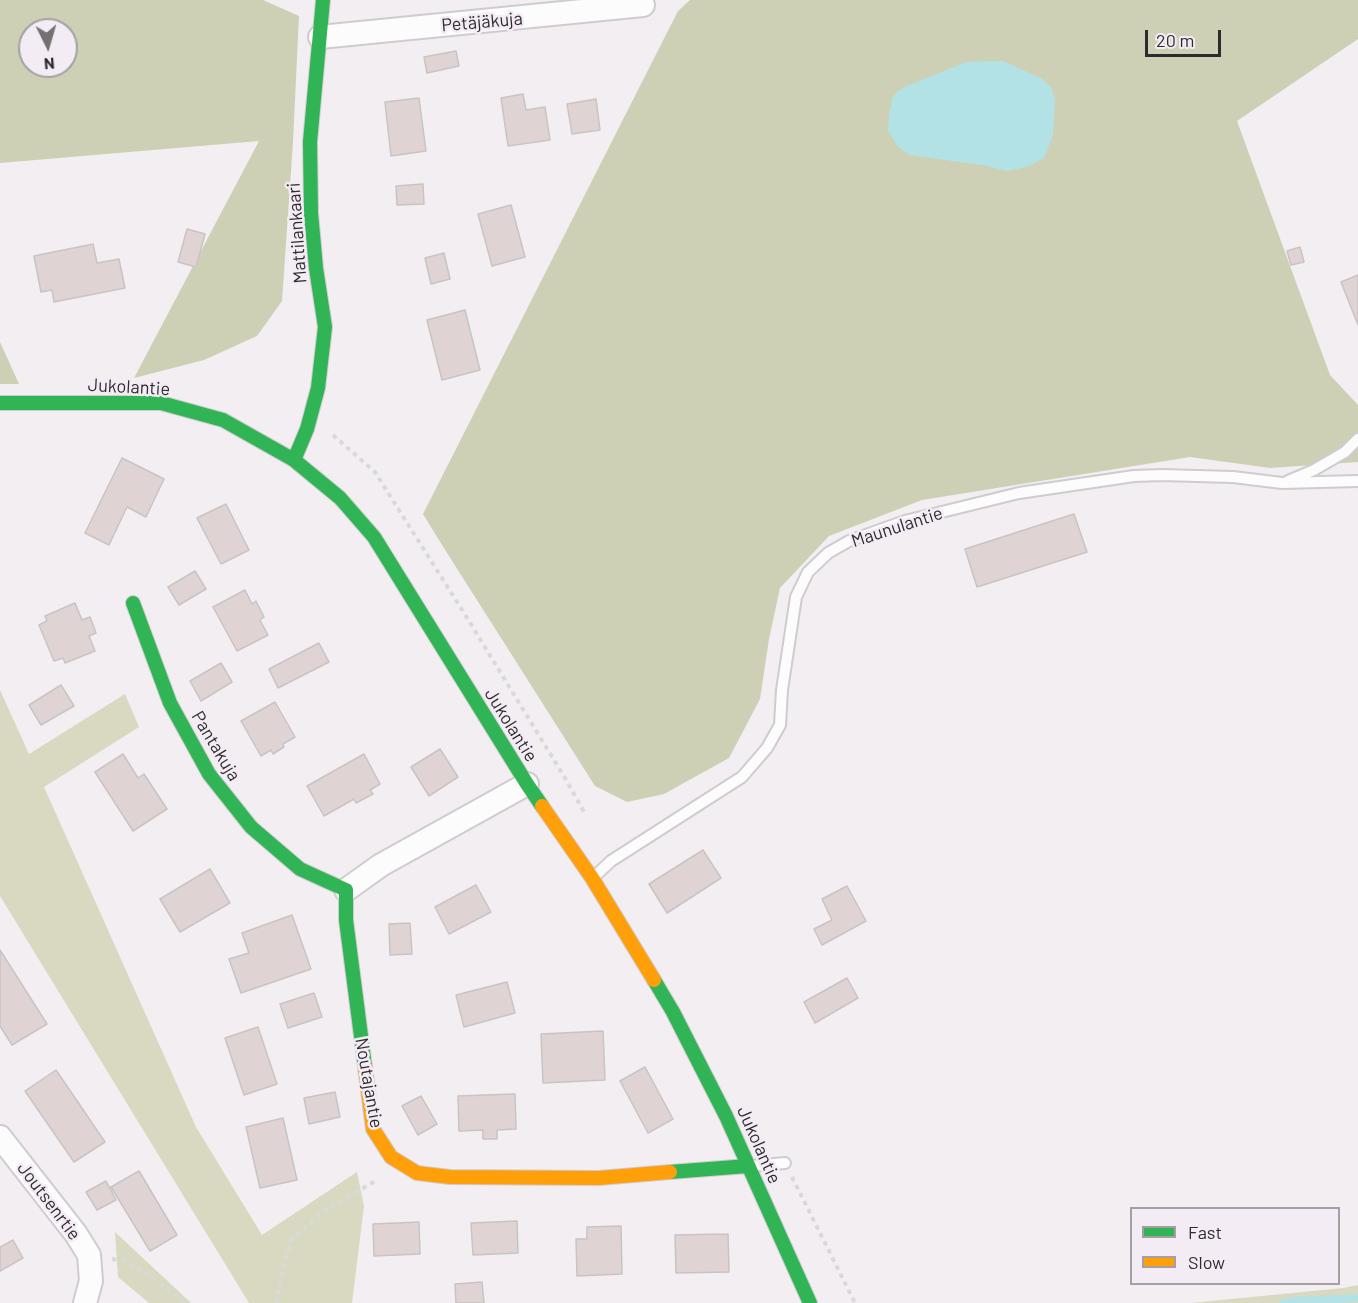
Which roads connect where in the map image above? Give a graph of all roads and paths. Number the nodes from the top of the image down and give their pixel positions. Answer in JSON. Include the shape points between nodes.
{"nodes":[{"id":1,"x":323,"y":0,"type":"edge"},
{"id":2,"x":643,"y":5,"type":"dead end"},
{"id":3,"x":321,"y":37,"type":"junction"},
{"id":4,"x":0,"y":403,"type":"edge"},
{"id":5,"x":334,"y":428,"type":"dead end"},
{"id":6,"x":334,"y":435,"type":"dead end"},
{"id":7,"x":1358,"y":439,"type":"edge"},
{"id":8,"x":294,"y":460,"type":"junction"},
{"id":9,"x":1358,"y":481,"type":"edge"},
{"id":10,"x":1282,"y":483,"type":"junction"},
{"id":11,"x":133,"y":603,"type":"dead end"},
{"id":12,"x":527,"y":784,"type":"junction"},
{"id":13,"x":592,"y":878,"type":"junction"},
{"id":14,"x":346,"y":890,"type":"junction"},
{"id":15,"x":0,"y":1137,"type":"edge"},
{"id":16,"x":785,"y":1163,"type":"dead end"},
{"id":17,"x":403,"y":1164,"type":"junction"},
{"id":18,"x":748,"y":1166,"type":"junction"},
{"id":19,"x":89,"y":1255,"type":"junction"},
{"id":20,"x":85,"y":1303,"type":"edge"},
{"id":21,"x":184,"y":1303,"type":"edge"},
{"id":22,"x":277,"y":1303,"type":"edge"},
{"id":23,"x":810,"y":1303,"type":"edge"}],
"edges":[{"from":1,"to":3,"type":"street","name":"Mattilankaari"},
{"from":2,"to":3,"type":"street","name":"Petäjäkuja"},
{"from":3,"to":8,"type":"street","name":"Mattilankaari","via":[[310,142],[311,213],[325,327],[318,388]]},
{"from":4,"to":8,"type":"street","name":"Jukolantie","via":[[161,404],[223,420]]},
{"from":5,"to":6,"type":"path"},
{"from":7,"to":10,"type":"lane","via":[[1345,452],[1314,470]]},
{"from":8,"to":12,"type":"street","name":"Jukolantie","via":[[340,498],[374,537]]},
{"from":9,"to":10,"type":"lane","name":"Maunulantie"},
{"from":10,"to":13,"type":"lane","name":"Maunulantie","via":[[1233,477],[1134,476],[1019,493],[904,521],[828,553],[808,572],[796,597],[780,725],[767,748],[741,777],[611,861]]},
{"from":11,"to":14,"type":"street","name":"Pantakuja","via":[[170,703],[209,774],[250,827],[283,855],[300,869]]},
{"from":12,"to":13,"type":"street","name":"Jukolantie"},
{"from":12,"to":14,"type":"street","via":[[381,865]]},
{"from":13,"to":18,"type":"street","name":"Jukolantie","via":[[673,1012]]},
{"from":14,"to":17,"type":"street","name":"Noutajantie","via":[[346,920],[373,1129],[391,1157]]},
{"from":15,"to":19,"type":"street","name":"Joutsenrtie"},
{"from":16,"to":18,"type":"lane"},
{"from":17,"to":18,"type":"street","name":"Noutajantie","via":[[417,1173],[450,1177],[599,1178]]},
{"from":17,"to":22,"type":"path","via":[[324,1211],[292,1239]]},
{"from":18,"to":23,"type":"street","name":"Jukolantie"},
{"from":19,"to":20,"type":"street","name":"Joutsenrtie","via":[[92,1281]]},
{"from":19,"to":21,"type":"path","via":[[124,1261]]}]}
